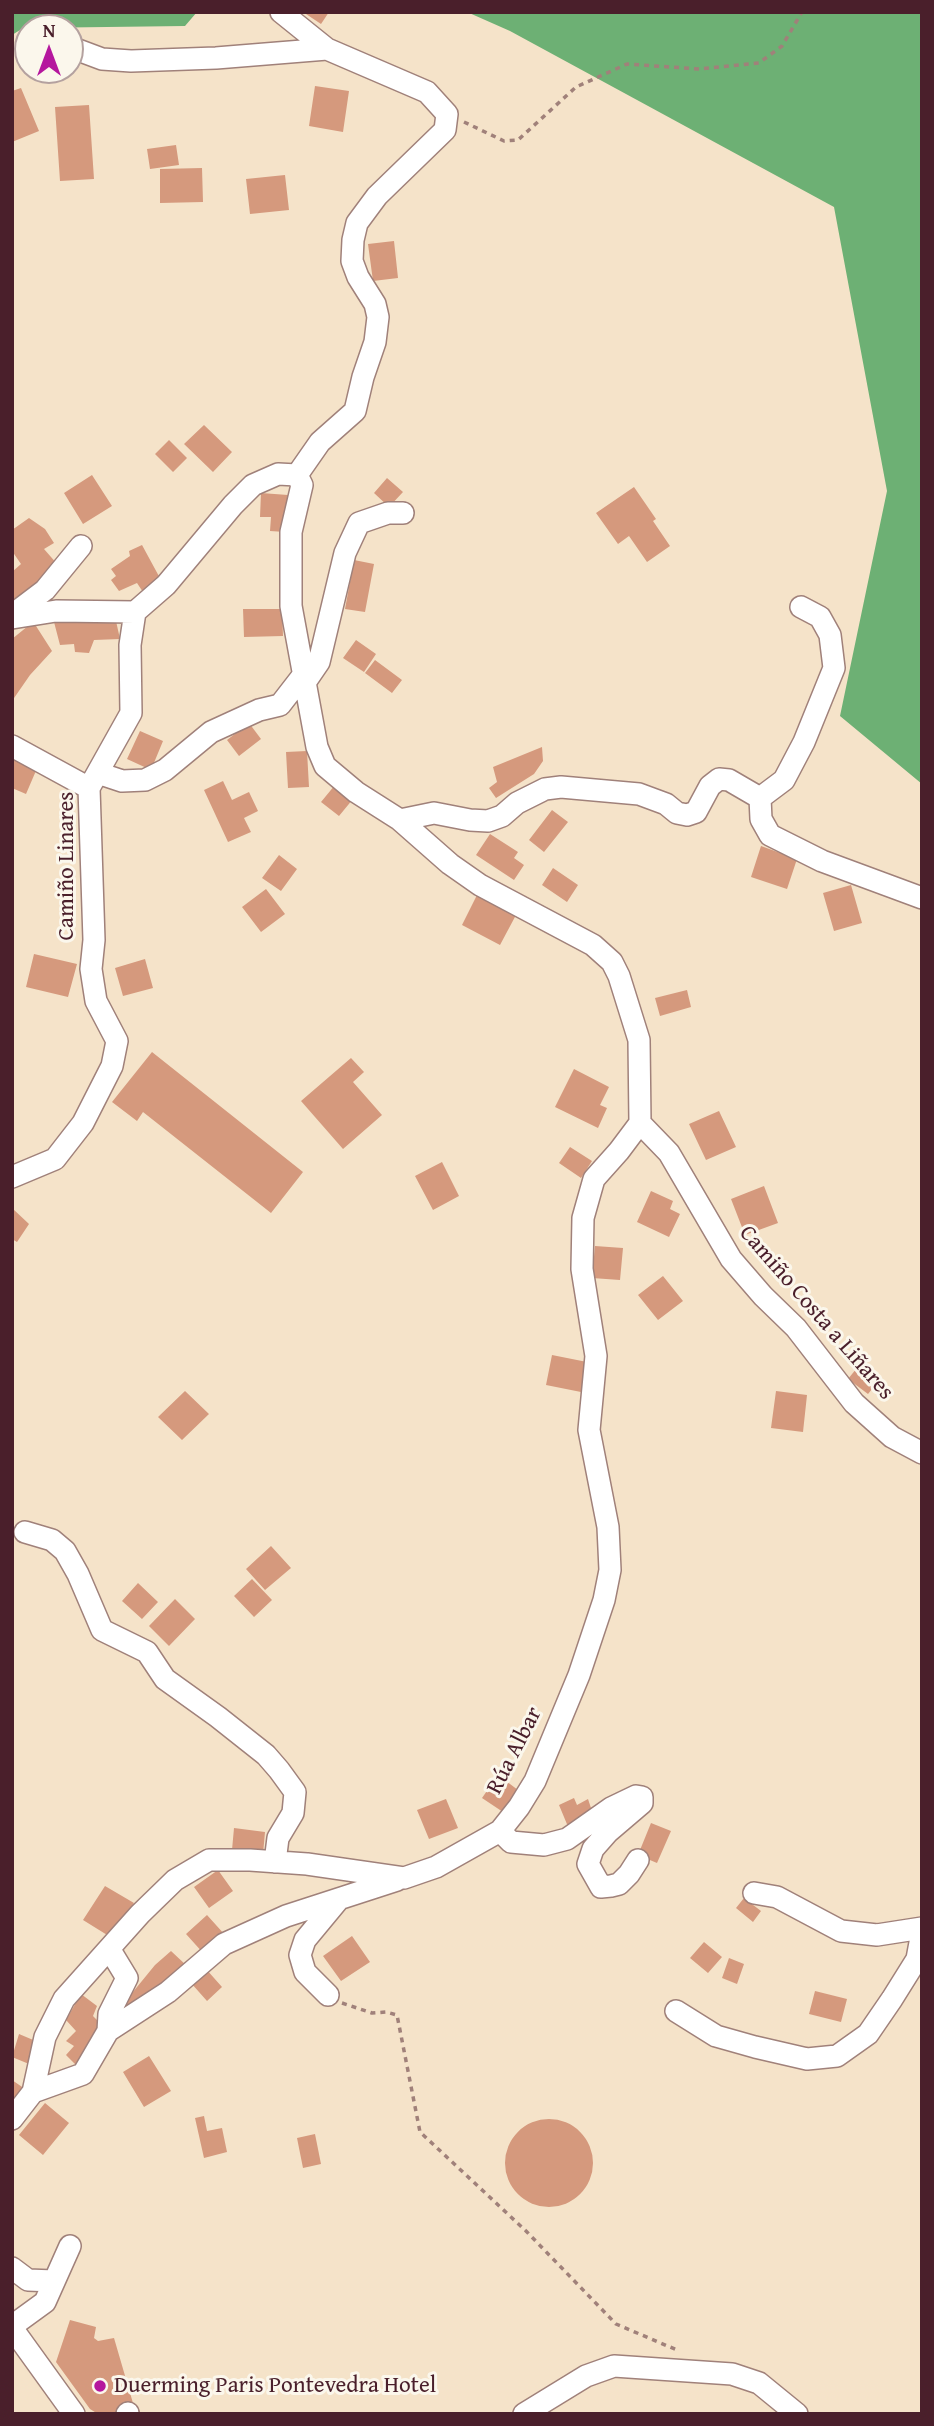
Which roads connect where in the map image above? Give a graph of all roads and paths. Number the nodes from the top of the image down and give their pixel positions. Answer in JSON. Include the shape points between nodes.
{"nodes":[{"id":1,"x":281,"y":12,"type":"edge"},
{"id":2,"x":802,"y":12,"type":"edge"},
{"id":3,"x":327,"y":49,"type":"junction"},
{"id":4,"x":84,"y":52,"type":"edge"},
{"id":5,"x":447,"y":114,"type":"junction"},
{"id":6,"x":297,"y":475,"type":"junction"},
{"id":7,"x":403,"y":513,"type":"dead end"},
{"id":8,"x":81,"y":546,"type":"dead end"},
{"id":9,"x":801,"y":607,"type":"dead end"},
{"id":10,"x":135,"y":612,"type":"junction"},
{"id":11,"x":12,"y":617,"type":"edge"},
{"id":12,"x":305,"y":678,"type":"junction"},
{"id":13,"x":12,"y":746,"type":"edge"},
{"id":14,"x":94,"y":780,"type":"junction"},
{"id":15,"x":760,"y":798,"type":"junction"},
{"id":16,"x":400,"y":820,"type":"junction"},
{"id":17,"x":922,"y":898,"type":"edge"},
{"id":18,"x":640,"y":1123,"type":"junction"},
{"id":19,"x":12,"y":1177,"type":"edge"},
{"id":20,"x":922,"y":1453,"type":"edge"},
{"id":21,"x":25,"y":1532,"type":"dead end"},
{"id":22,"x":500,"y":1830,"type":"junction"},
{"id":23,"x":638,"y":1860,"type":"dead end"},
{"id":24,"x":275,"y":1862,"type":"junction"},
{"id":25,"x":404,"y":1878,"type":"junction"},
{"id":26,"x":754,"y":1893,"type":"dead end"},
{"id":27,"x":339,"y":1899,"type":"junction"},
{"id":28,"x":922,"y":1930,"type":"edge"},
{"id":29,"x":110,"y":1950,"type":"junction"},
{"id":30,"x":328,"y":1995,"type":"joint"},
{"id":31,"x":676,"y":2011,"type":"dead end"},
{"id":32,"x":108,"y":2031,"type":"junction"},
{"id":33,"x":33,"y":2092,"type":"junction"},
{"id":34,"x":12,"y":2119,"type":"edge"},
{"id":35,"x":70,"y":2246,"type":"dead end"},
{"id":36,"x":12,"y":2268,"type":"edge"},
{"id":37,"x":54,"y":2281,"type":"junction"},
{"id":38,"x":12,"y":2327,"type":"edge"},
{"id":39,"x":686,"y":2354,"type":"dead end"},
{"id":40,"x":74,"y":2414,"type":"edge"},
{"id":41,"x":524,"y":2414,"type":"edge"},
{"id":42,"x":797,"y":2414,"type":"edge"}],
"edges":[{"from":1,"to":3,"type":"street"},
{"from":2,"to":5,"type":"path","via":[[782,46],[759,63],[699,69],[627,64],[576,87],[519,140],[504,142]]},
{"from":3,"to":4,"type":"street","via":[[131,61]]},
{"from":3,"to":5,"type":"street","via":[[427,92]]},
{"from":5,"to":6,"type":"street","via":[[445,130],[377,196],[357,223],[352,261],[375,304],[375,342],[355,411],[320,442]]},
{"from":6,"to":10,"type":"street","via":[[278,474],[253,485],[166,585]]},
{"from":6,"to":12,"type":"street","via":[[302,485],[291,532],[290,593]]},
{"from":7,"to":12,"type":"street","via":[[359,523],[345,554],[319,662]]},
{"from":8,"to":11,"type":"street","via":[[44,590]]},
{"from":9,"to":15,"type":"street","via":[[820,617],[830,635],[834,668],[784,780]]},
{"from":10,"to":11,"type":"street","via":[[56,611]]},
{"from":10,"to":14,"type":"street","name":"Camiño Linares","via":[[130,645],[131,713]]},
{"from":12,"to":14,"type":"street","via":[[280,705],[211,733],[145,780]]},
{"from":12,"to":16,"type":"street","via":[[317,747],[325,766]]},
{"from":13,"to":14,"type":"street"},
{"from":14,"to":19,"type":"street","name":"Camiño Linares","via":[[91,969],[96,1001],[117,1041],[112,1066],[83,1123],[55,1159]]},
{"from":15,"to":16,"type":"street","via":[[719,779],[696,812],[687,815],[639,794],[561,787],[545,789],[488,821],[434,813]]},
{"from":15,"to":17,"type":"street","via":[[761,819],[770,835],[822,861]]},
{"from":16,"to":18,"type":"street","via":[[480,885],[593,945],[612,962],[639,1040]]},
{"from":18,"to":20,"type":"street","name":"Camiño Costa a Liñares","via":[[669,1153],[713,1233],[762,1296],[796,1328],[854,1403],[892,1437]]},
{"from":18,"to":22,"type":"street","name":"Rúa Albar","via":[[594,1179],[583,1218],[582,1269],[596,1356],[589,1430],[608,1527],[610,1570],[579,1675],[535,1781]]},
{"from":21,"to":24,"type":"street","via":[[52,1540],[65,1551],[102,1630],[147,1652],[165,1679],[279,1770],[295,1792],[293,1813],[278,1838]]},
{"from":22,"to":23,"type":"street","via":[[511,1842],[544,1845],[567,1839],[611,1808],[642,1797],[642,1803],[593,1849],[589,1864],[601,1887],[619,1884]]},
{"from":22,"to":25,"type":"street","name":"Rúa Albar","via":[[436,1867]]},
{"from":24,"to":25,"type":"street","name":"Rúa Albar"},
{"from":24,"to":29,"type":"street","name":"Rúa Albar","via":[[209,1860],[175,1880]]},
{"from":25,"to":27,"type":"street"},
{"from":26,"to":28,"type":"street","via":[[777,1897],[841,1931],[877,1935]]},
{"from":27,"to":30,"type":"street","via":[[305,1940],[300,1955],[305,1972]]},
{"from":27,"to":32,"type":"street","via":[[224,1944],[168,1992]]},
{"from":28,"to":31,"type":"street","via":[[918,1959],[868,2035],[837,2056],[807,2059],[755,2047],[716,2036]]},
{"from":29,"to":32,"type":"street","via":[[127,1978],[108,2014]]},
{"from":29,"to":33,"type":"street","name":"Rúa Albar","via":[[64,1999],[45,2037]]},
{"from":30,"to":39,"type":"path","via":[[347,2006],[397,2015],[420,2132],[526,2231],[615,2324]]},
{"from":32,"to":33,"type":"street","via":[[83,2074]]},
{"from":33,"to":34,"type":"street","name":"Rúa Albar"},
{"from":35,"to":37,"type":"street"},
{"from":36,"to":37,"type":"street","via":[[28,2280]]},
{"from":37,"to":38,"type":"street","via":[[44,2302]]},
{"from":38,"to":40,"type":"street"},
{"from":41,"to":42,"type":"street","via":[[586,2376],[614,2365],[732,2374],[759,2383]]}]}
